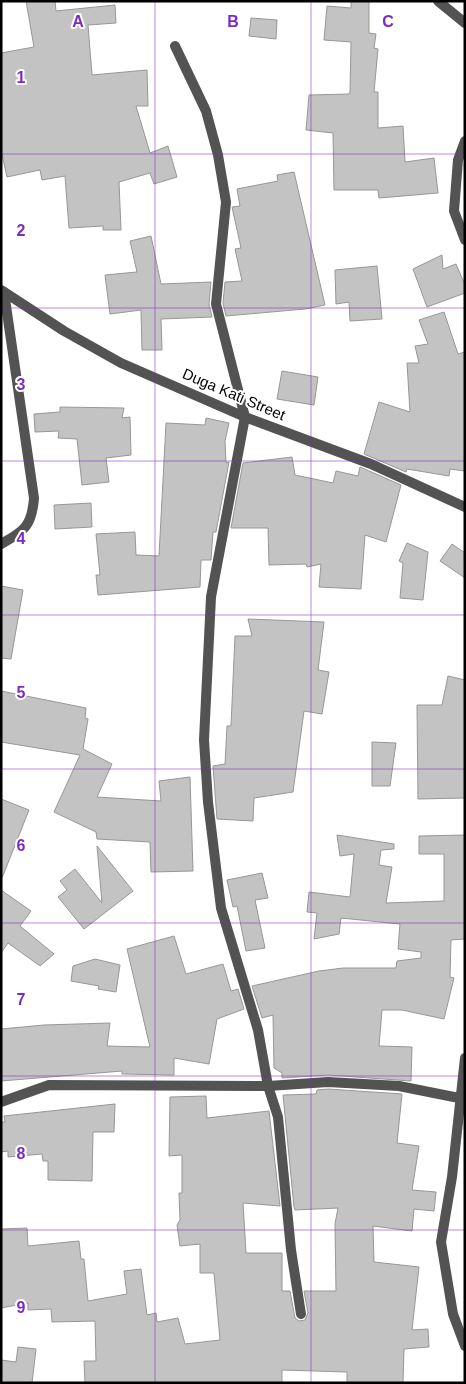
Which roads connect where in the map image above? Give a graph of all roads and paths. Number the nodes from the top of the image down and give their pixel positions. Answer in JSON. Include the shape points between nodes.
{"nodes":[{"id":1,"x":438,"y":1,"type":"edge"},
{"id":2,"x":465,"y":22,"type":"edge"},
{"id":3,"x":175,"y":46,"type":"dead end"},
{"id":4,"x":465,"y":141,"type":"edge"},
{"id":5,"x":465,"y":240,"type":"edge"},
{"id":6,"x":3,"y":291,"type":"edge"},
{"id":7,"x":246,"y":417,"type":"junction"},
{"id":8,"x":465,"y":507,"type":"edge"},
{"id":9,"x":1,"y":544,"type":"edge"},
{"id":10,"x":465,"y":1058,"type":"edge"},
{"id":11,"x":268,"y":1086,"type":"junction"},
{"id":12,"x":459,"y":1098,"type":"junction"},
{"id":13,"x":1,"y":1102,"type":"edge"},
{"id":14,"x":301,"y":1314,"type":"dead end"},
{"id":15,"x":465,"y":1346,"type":"edge"}],
"edges":[{"from":1,"to":2,"type":"street"},
{"from":3,"to":7,"type":"street","via":[[206,111],[218,155],[226,202],[216,304]]},
{"from":4,"to":5,"type":"street","via":[[458,160],[454,211]]},
{"from":6,"to":7,"type":"street","name":"Duga Kati Street","via":[[121,363]]},
{"from":6,"to":9,"type":"street","via":[[34,498],[33,516],[22,533]]},
{"from":7,"to":8,"type":"street","name":"Duga Kati Street","via":[[371,464]]},
{"from":7,"to":11,"type":"street","via":[[211,597],[204,740],[208,802],[222,908],[258,1030]]},
{"from":10,"to":12,"type":"street"},
{"from":11,"to":12,"type":"street","via":[[328,1082],[399,1086]]},
{"from":11,"to":13,"type":"street","via":[[49,1085]]},
{"from":11,"to":14,"type":"street","via":[[278,1117],[290,1242]]},
{"from":12,"to":15,"type":"street","via":[[452,1177],[441,1242],[453,1314]]}]}
